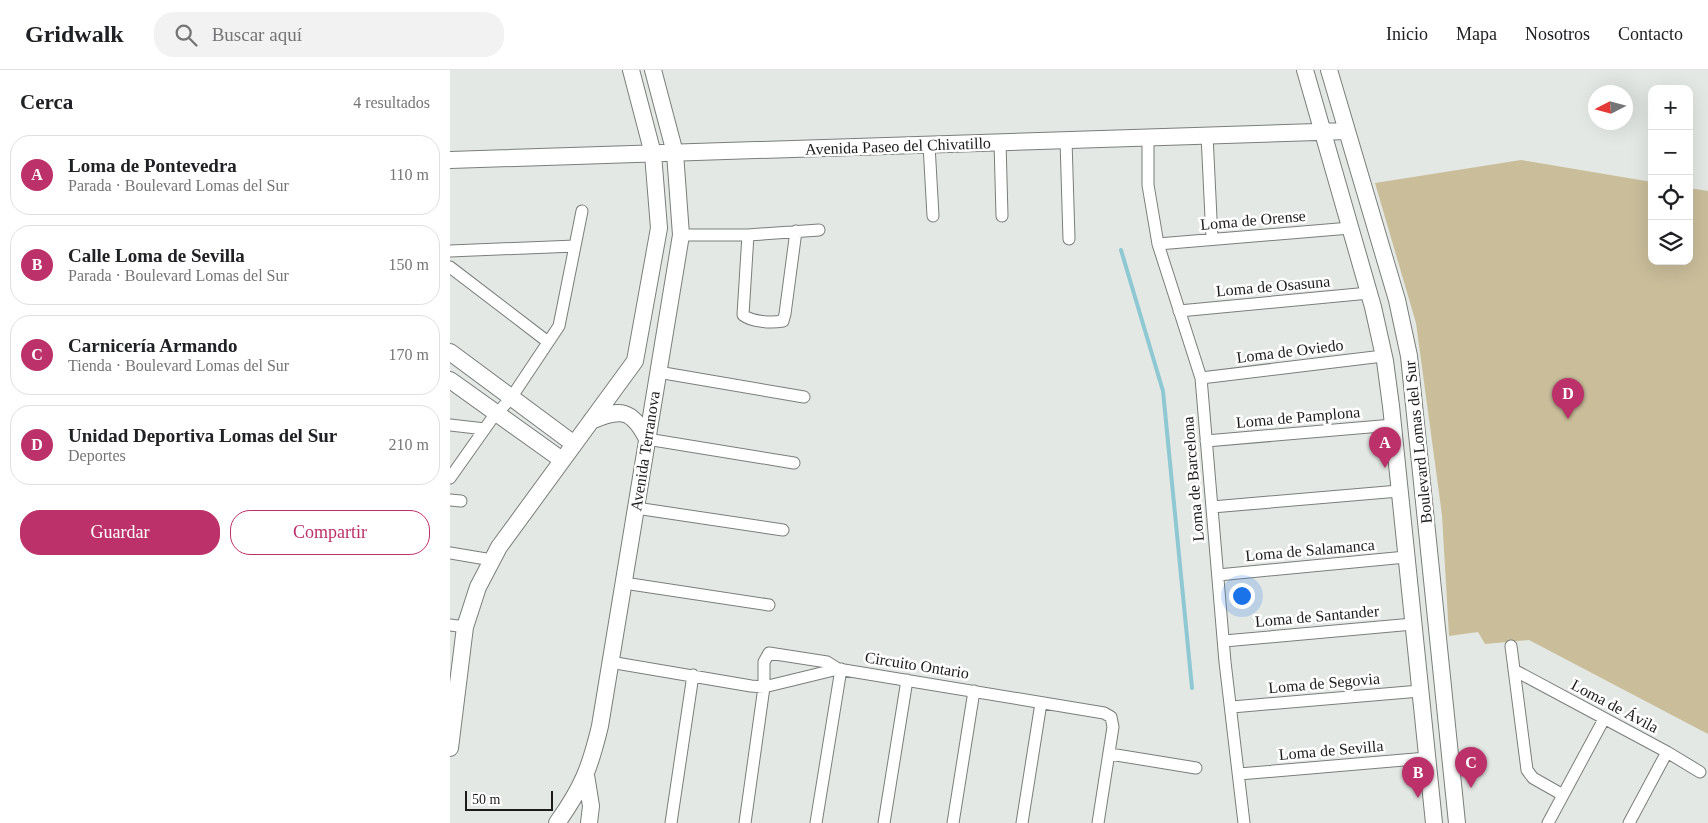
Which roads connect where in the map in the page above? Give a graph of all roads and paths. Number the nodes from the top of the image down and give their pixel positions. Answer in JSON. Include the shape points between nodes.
{"nodes":[{"id":1,"x":631,"y":70,"type":"edge"},
{"id":2,"x":654,"y":70,"type":"edge"},
{"id":3,"x":1305,"y":70,"type":"edge"},
{"id":4,"x":1329,"y":70,"type":"edge"},
{"id":5,"x":1347,"y":131,"type":"junction"},
{"id":6,"x":1322,"y":132,"type":"junction"},
{"id":7,"x":1207,"y":136,"type":"junction"},
{"id":8,"x":1148,"y":137,"type":"junction"},
{"id":9,"x":1066,"y":140,"type":"junction"},
{"id":10,"x":1000,"y":142,"type":"junction"},
{"id":11,"x":929,"y":145,"type":"junction"},
{"id":12,"x":675,"y":153,"type":"junction"},
{"id":13,"x":652,"y":154,"type":"junction"},
{"id":14,"x":450,"y":160,"type":"edge"},
{"id":15,"x":582,"y":211,"type":"dead end"},
{"id":16,"x":932,"y":216,"type":"dead end"},
{"id":17,"x":1002,"y":216,"type":"dead end"},
{"id":18,"x":1350,"y":228,"type":"junction"},
{"id":19,"x":819,"y":230,"type":"dead end"},
{"id":20,"x":796,"y":231,"type":"junction"},
{"id":21,"x":681,"y":235,"type":"junction"},
{"id":22,"x":748,"y":235,"type":"junction"},
{"id":23,"x":1069,"y":239,"type":"dead end"},
{"id":24,"x":1212,"y":239,"type":"junction"},
{"id":25,"x":1158,"y":244,"type":"junction"},
{"id":26,"x":575,"y":246,"type":"junction"},
{"id":27,"x":450,"y":251,"type":"edge"},
{"id":28,"x":450,"y":267,"type":"edge"},
{"id":29,"x":1369,"y":293,"type":"junction"},
{"id":30,"x":1179,"y":311,"type":"junction"},
{"id":31,"x":548,"y":342,"type":"junction"},
{"id":32,"x":450,"y":352,"type":"edge"},
{"id":33,"x":1384,"y":356,"type":"junction"},
{"id":34,"x":635,"y":360,"type":"junction"},
{"id":35,"x":658,"y":372,"type":"junction"},
{"id":36,"x":1201,"y":378,"type":"junction"},
{"id":37,"x":450,"y":380,"type":"edge"},
{"id":38,"x":804,"y":397,"type":"dead end"},
{"id":39,"x":511,"y":398,"type":"junction"},
{"id":40,"x":497,"y":414,"type":"junction"},
{"id":41,"x":591,"y":421,"type":"junction"},
{"id":42,"x":450,"y":425,"type":"edge"},
{"id":43,"x":1393,"y":425,"type":"junction"},
{"id":44,"x":485,"y":429,"type":"junction"},
{"id":45,"x":647,"y":439,"type":"junction"},
{"id":46,"x":1206,"y":441,"type":"junction"},
{"id":47,"x":574,"y":444,"type":"junction"},
{"id":48,"x":562,"y":460,"type":"junction"},
{"id":49,"x":794,"y":463,"type":"dead end"},
{"id":50,"x":450,"y":478,"type":"edge"},
{"id":51,"x":1399,"y":491,"type":"junction"},
{"id":52,"x":1212,"y":507,"type":"junction"},
{"id":53,"x":636,"y":508,"type":"junction"},
{"id":54,"x":1427,"y":521,"type":"junction"},
{"id":55,"x":1403,"y":524,"type":"junction"},
{"id":56,"x":783,"y":530,"type":"dead end"},
{"id":57,"x":450,"y":553,"type":"edge"},
{"id":58,"x":1406,"y":557,"type":"junction"},
{"id":59,"x":492,"y":560,"type":"junction"},
{"id":60,"x":1218,"y":575,"type":"junction"},
{"id":61,"x":624,"y":583,"type":"junction"},
{"id":62,"x":769,"y":605,"type":"dead end"},
{"id":63,"x":1413,"y":624,"type":"junction"},
{"id":64,"x":457,"y":626,"type":"edge"},
{"id":65,"x":1224,"y":641,"type":"junction"},
{"id":66,"x":1511,"y":646,"type":"dead end"},
{"id":67,"x":610,"y":662,"type":"junction"},
{"id":68,"x":839,"y":669,"type":"junction"},
{"id":69,"x":1514,"y":670,"type":"junction"},
{"id":70,"x":692,"y":675,"type":"junction"},
{"id":71,"x":907,"y":680,"type":"junction"},
{"id":72,"x":764,"y":687,"type":"junction"},
{"id":73,"x":974,"y":691,"type":"junction"},
{"id":74,"x":1420,"y":691,"type":"junction"},
{"id":75,"x":453,"y":693,"type":"edge"},
{"id":76,"x":1041,"y":702,"type":"junction"},
{"id":77,"x":1232,"y":707,"type":"junction"},
{"id":78,"x":1604,"y":718,"type":"junction"},
{"id":79,"x":450,"y":748,"type":"edge"},
{"id":80,"x":1667,"y":752,"type":"junction"},
{"id":81,"x":1110,"y":754,"type":"junction"},
{"id":82,"x":1427,"y":758,"type":"junction"},
{"id":83,"x":1196,"y":768,"type":"dead end"},
{"id":84,"x":1700,"y":772,"type":"dead end"},
{"id":85,"x":1239,"y":774,"type":"junction"},
{"id":86,"x":586,"y":775,"type":"junction"},
{"id":87,"x":1564,"y":795,"type":"junction"},
{"id":88,"x":1099,"y":822,"type":"edge"},
{"id":89,"x":557,"y":823,"type":"edge"},
{"id":90,"x":589,"y":823,"type":"edge"},
{"id":91,"x":671,"y":823,"type":"edge"},
{"id":92,"x":744,"y":823,"type":"edge"},
{"id":93,"x":816,"y":823,"type":"edge"},
{"id":94,"x":884,"y":823,"type":"edge"},
{"id":95,"x":953,"y":823,"type":"edge"},
{"id":96,"x":1022,"y":823,"type":"edge"},
{"id":97,"x":1111,"y":823,"type":"edge"},
{"id":98,"x":1244,"y":823,"type":"edge"},
{"id":99,"x":1433,"y":823,"type":"edge"},
{"id":100,"x":1457,"y":823,"type":"edge"},
{"id":101,"x":1548,"y":823,"type":"edge"},
{"id":102,"x":1629,"y":823,"type":"edge"}],
"edges":[{"from":1,"to":13,"type":"street"},
{"from":2,"to":12,"type":"street","name":"Avenida Terranova"},
{"from":3,"to":6,"type":"street","name":"Boulevard Lomas del Sur"},
{"from":4,"to":5,"type":"street","name":"Boulevard Lomas del Sur"},
{"from":5,"to":6,"type":"street","name":"Avenida Paseo del Chivatillo"},
{"from":5,"to":54,"type":"street","name":"Boulevard Lomas del Sur","via":[[1397,300],[1409,356]]},
{"from":6,"to":7,"type":"street","name":"Avenida Paseo del Chivatillo"},
{"from":6,"to":18,"type":"street","name":"Boulevard Lomas del Sur"},
{"from":7,"to":8,"type":"street","name":"Avenida Paseo del Chivatillo"},
{"from":7,"to":24,"type":"street"},
{"from":8,"to":9,"type":"street","name":"Avenida Paseo del Chivatillo"},
{"from":8,"to":25,"type":"street","name":"Loma de Barcelona","via":[[1148,184]]},
{"from":9,"to":10,"type":"street","name":"Avenida Paseo del Chivatillo"},
{"from":9,"to":23,"type":"street"},
{"from":10,"to":11,"type":"street","name":"Avenida Paseo del Chivatillo"},
{"from":10,"to":17,"type":"street"},
{"from":11,"to":12,"type":"street","name":"Avenida Paseo del Chivatillo"},
{"from":11,"to":16,"type":"street"},
{"from":12,"to":13,"type":"street","name":"Avenida Paseo del Chivatillo"},
{"from":12,"to":21,"type":"street","name":"Avenida Terranova"},
{"from":13,"to":14,"type":"street","name":"Avenida Paseo del Chivatillo"},
{"from":13,"to":34,"type":"street","via":[[659,228]]},
{"from":15,"to":26,"type":"street"},
{"from":18,"to":24,"type":"street","name":"Loma de Orense"},
{"from":18,"to":29,"type":"street","name":"Boulevard Lomas del Sur"},
{"from":19,"to":20,"type":"street"},
{"from":20,"to":22,"type":"street"},
{"from":20,"to":22,"type":"street","via":[[786,314],[782,321],[775,323],[748,319],[743,315]]},
{"from":21,"to":22,"type":"street"},
{"from":21,"to":35,"type":"street","name":"Avenida Terranova"},
{"from":24,"to":25,"type":"street","name":"Loma de Orense"},
{"from":25,"to":30,"type":"street","name":"Loma de Barcelona"},
{"from":26,"to":27,"type":"street"},
{"from":26,"to":31,"type":"street","via":[[559,326]]},
{"from":28,"to":31,"type":"street"},
{"from":29,"to":30,"type":"street","name":"Loma de Osasuna"},
{"from":29,"to":33,"type":"street","name":"Boulevard Lomas del Sur"},
{"from":30,"to":36,"type":"street","name":"Loma de Barcelona"},
{"from":31,"to":39,"type":"street"},
{"from":32,"to":39,"type":"street"},
{"from":33,"to":36,"type":"street","name":"Loma de Oviedo"},
{"from":33,"to":43,"type":"street","name":"Boulevard Lomas del Sur"},
{"from":34,"to":35,"type":"street"},
{"from":34,"to":41,"type":"street"},
{"from":35,"to":38,"type":"street"},
{"from":35,"to":45,"type":"street","name":"Avenida Terranova"},
{"from":36,"to":46,"type":"street","name":"Loma de Barcelona"},
{"from":37,"to":40,"type":"street"},
{"from":39,"to":40,"type":"street"},
{"from":39,"to":47,"type":"street"},
{"from":40,"to":44,"type":"street"},
{"from":40,"to":48,"type":"street"},
{"from":41,"to":45,"type":"street","via":[[617,412],[626,414],[635,419]]},
{"from":41,"to":47,"type":"street"},
{"from":42,"to":44,"type":"street"},
{"from":43,"to":46,"type":"street","name":"Loma de Pamplona"},
{"from":43,"to":51,"type":"street","name":"Boulevard Lomas del Sur"},
{"from":44,"to":50,"type":"street"},
{"from":45,"to":49,"type":"street"},
{"from":45,"to":53,"type":"street","name":"Avenida Terranova"},
{"from":46,"to":52,"type":"street","name":"Loma de Barcelona"},
{"from":47,"to":48,"type":"street"},
{"from":48,"to":59,"type":"street"},
{"from":51,"to":52,"type":"street"},
{"from":51,"to":55,"type":"street","name":"Boulevard Lomas del Sur"},
{"from":52,"to":60,"type":"street","name":"Loma de Barcelona"},
{"from":53,"to":56,"type":"street"},
{"from":53,"to":61,"type":"street","name":"Avenida Terranova"},
{"from":54,"to":55,"type":"street"},
{"from":54,"to":100,"type":"street","name":"Boulevard Lomas del Sur"},
{"from":55,"to":58,"type":"street","name":"Boulevard Lomas del Sur"},
{"from":57,"to":59,"type":"street"},
{"from":58,"to":60,"type":"street","name":"Loma de Salamanca"},
{"from":58,"to":63,"type":"street","name":"Boulevard Lomas del Sur"},
{"from":59,"to":64,"type":"street"},
{"from":60,"to":65,"type":"street","name":"Loma de Barcelona"},
{"from":61,"to":62,"type":"street"},
{"from":61,"to":67,"type":"street","name":"Avenida Terranova"},
{"from":63,"to":65,"type":"street","name":"Loma de Santander"},
{"from":63,"to":74,"type":"street","name":"Boulevard Lomas del Sur"},
{"from":64,"to":75,"type":"street"},
{"from":65,"to":77,"type":"street","name":"Loma de Barcelona"},
{"from":66,"to":69,"type":"street"},
{"from":67,"to":70,"type":"street","name":"Circuito Ontario"},
{"from":67,"to":86,"type":"street","name":"Avenida Terranova","via":[[600,726]]},
{"from":68,"to":71,"type":"street","name":"Circuito Ontario"},
{"from":68,"to":72,"type":"street","name":"Circuito Ontario"},
{"from":68,"to":72,"type":"street","via":[[827,662],[769,653],[764,662]]},
{"from":68,"to":93,"type":"street"},
{"from":69,"to":78,"type":"street","name":"Loma de Ávila"},
{"from":69,"to":87,"type":"street","via":[[1527,770],[1533,778]]},
{"from":70,"to":72,"type":"street","name":"Circuito Ontario"},
{"from":70,"to":91,"type":"street"},
{"from":71,"to":73,"type":"street","name":"Circuito Ontario"},
{"from":71,"to":94,"type":"street"},
{"from":72,"to":92,"type":"street"},
{"from":73,"to":76,"type":"street","name":"Circuito Ontario"},
{"from":73,"to":95,"type":"street"},
{"from":74,"to":77,"type":"street","name":"Loma de Segovia"},
{"from":74,"to":82,"type":"street","name":"Boulevard Lomas del Sur"},
{"from":75,"to":79,"type":"street"},
{"from":76,"to":81,"type":"street","name":"Circuito Ontario","via":[[1112,716]]},
{"from":76,"to":96,"type":"street"},
{"from":77,"to":85,"type":"street","name":"Loma de Barcelona"},
{"from":78,"to":80,"type":"street","name":"Loma de Ávila"},
{"from":78,"to":87,"type":"street"},
{"from":80,"to":84,"type":"street","name":"Loma de Ávila"},
{"from":80,"to":102,"type":"street"},
{"from":81,"to":83,"type":"street"},
{"from":81,"to":88,"type":"street","name":"Circuito Ontario"},
{"from":82,"to":85,"type":"street","name":"Loma de Sevilla"},
{"from":82,"to":99,"type":"street","name":"Boulevard Lomas del Sur"},
{"from":85,"to":98,"type":"street","name":"Loma de Barcelona"},
{"from":86,"to":89,"type":"street","name":"Avenida Terranova"},
{"from":86,"to":90,"type":"street","via":[[591,806]]},
{"from":87,"to":101,"type":"street"},
{"from":88,"to":97,"type":"street"}]}
